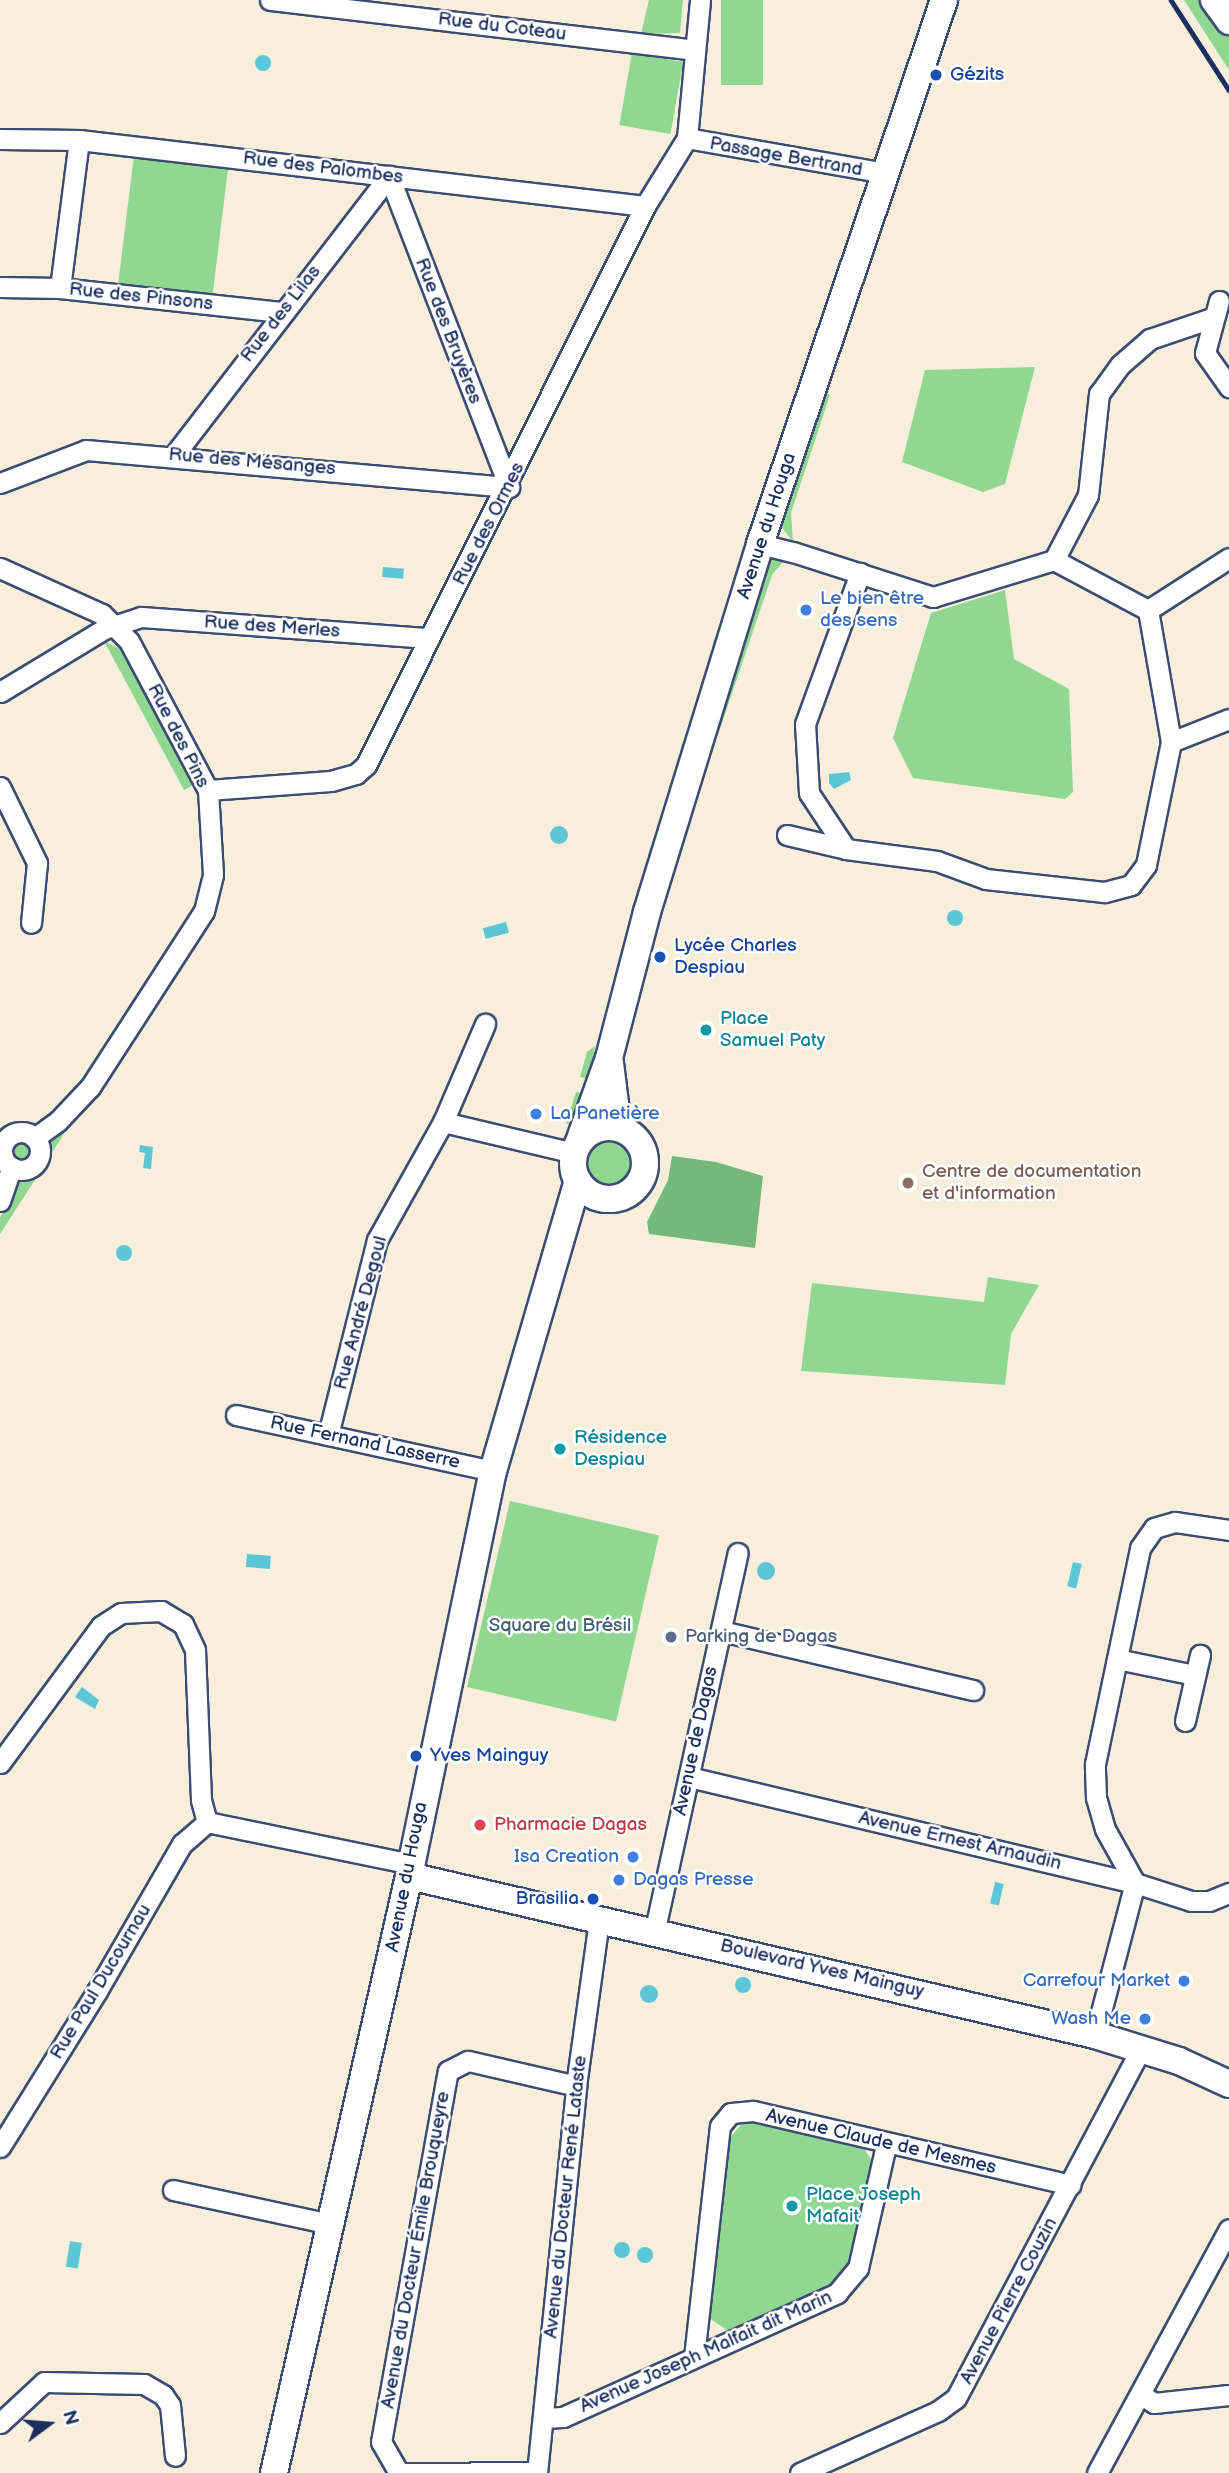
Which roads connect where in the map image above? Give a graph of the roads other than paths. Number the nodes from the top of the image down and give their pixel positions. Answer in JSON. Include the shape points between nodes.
{"nodes":[{"id":1,"x":270,"y":0,"type":"edge"},
{"id":2,"x":700,"y":0,"type":"edge"},
{"id":3,"x":944,"y":0,"type":"edge"},
{"id":4,"x":1214,"y":0,"type":"edge"},
{"id":5,"x":1229,"y":22,"type":"edge"},
{"id":6,"x":693,"y":50,"type":"junction"},
{"id":7,"x":687,"y":138,"type":"junction"},
{"id":8,"x":0,"y":139,"type":"edge"},
{"id":9,"x":79,"y":140,"type":"junction"},
{"id":10,"x":886,"y":173,"type":"junction"},
{"id":11,"x":389,"y":176,"type":"junction"},
{"id":12,"x":645,"y":206,"type":"junction"},
{"id":13,"x":0,"y":287,"type":"edge"},
{"id":14,"x":60,"y":288,"type":"junction"},
{"id":15,"x":281,"y":312,"type":"junction"},
{"id":16,"x":1229,"y":387,"type":"edge"},
{"id":17,"x":175,"y":454,"type":"junction"},
{"id":18,"x":0,"y":483,"type":"edge"},
{"id":19,"x":509,"y":486,"type":"junction"},
{"id":20,"x":760,"y":544,"type":"junction"},
{"id":21,"x":1229,"y":558,"type":"edge"},
{"id":22,"x":1054,"y":560,"type":"junction"},
{"id":23,"x":0,"y":568,"type":"edge"},
{"id":24,"x":860,"y":573,"type":"junction"},
{"id":25,"x":1148,"y":610,"type":"junction"},
{"id":26,"x":117,"y":625,"type":"junction"},
{"id":27,"x":429,"y":638,"type":"junction"},
{"id":28,"x":0,"y":692,"type":"edge"},
{"id":29,"x":1229,"y":719,"type":"edge"},
{"id":30,"x":1171,"y":742,"type":"junction"},
{"id":31,"x":0,"y":787,"type":"edge"},
{"id":32,"x":208,"y":790,"type":"junction"},
{"id":33,"x":786,"y":835,"type":"dead end"},
{"id":34,"x":846,"y":849,"type":"junction"},
{"id":35,"x":31,"y":923,"type":"dead end"},
{"id":36,"x":485,"y":1024,"type":"dead end"},
{"id":37,"x":609,"y":1058,"type":"junction"},
{"id":38,"x":443,"y":1122,"type":"junction"},
{"id":39,"x":618,"y":1128,"type":"junction"},
{"id":40,"x":3,"y":1138,"type":"edge"},
{"id":41,"x":35,"y":1138,"type":"junction"},
{"id":42,"x":577,"y":1148,"type":"junction"},
{"id":43,"x":12,"y":1167,"type":"junction"},
{"id":44,"x":587,"y":1189,"type":"junction"},
{"id":45,"x":0,"y":1201,"type":"edge"},
{"id":46,"x":236,"y":1415,"type":"dead end"},
{"id":47,"x":328,"y":1436,"type":"junction"},
{"id":48,"x":493,"y":1471,"type":"junction"},
{"id":49,"x":1229,"y":1530,"type":"edge"},
{"id":50,"x":738,"y":1553,"type":"dead end"},
{"id":51,"x":721,"y":1631,"type":"junction"},
{"id":52,"x":1200,"y":1655,"type":"dead end"},
{"id":53,"x":1117,"y":1659,"type":"junction"},
{"id":54,"x":1194,"y":1675,"type":"junction"},
{"id":55,"x":973,"y":1690,"type":"dead end"},
{"id":56,"x":1185,"y":1721,"type":"dead end"},
{"id":57,"x":0,"y":1763,"type":"edge"},
{"id":58,"x":689,"y":1777,"type":"junction"},
{"id":59,"x":207,"y":1822,"type":"junction"},
{"id":60,"x":410,"y":1870,"type":"junction"},
{"id":61,"x":1135,"y":1883,"type":"junction"},
{"id":62,"x":1229,"y":1893,"type":"edge"},
{"id":63,"x":599,"y":1921,"type":"junction"},
{"id":64,"x":655,"y":1929,"type":"junction"},
{"id":65,"x":1095,"y":2035,"type":"junction"},
{"id":66,"x":1141,"y":2048,"type":"junction"},
{"id":67,"x":1229,"y":2084,"type":"edge"},
{"id":68,"x":576,"y":2087,"type":"junction"},
{"id":69,"x":886,"y":2145,"type":"junction"},
{"id":70,"x":0,"y":2147,"type":"edge"},
{"id":71,"x":1071,"y":2185,"type":"junction"},
{"id":72,"x":173,"y":2190,"type":"dead end"},
{"id":73,"x":330,"y":2224,"type":"junction"},
{"id":74,"x":1226,"y":2241,"type":"edge"},
{"id":75,"x":694,"y":2357,"type":"junction"},
{"id":76,"x":1229,"y":2395,"type":"edge"},
{"id":77,"x":1143,"y":2396,"type":"junction"},
{"id":78,"x":543,"y":2418,"type":"junction"},
{"id":79,"x":0,"y":2423,"type":"edge"},
{"id":80,"x":175,"y":2456,"type":"dead end"},
{"id":81,"x":1100,"y":2470,"type":"edge"},
{"id":82,"x":537,"y":2472,"type":"edge"},
{"id":83,"x":274,"y":2473,"type":"edge"},
{"id":84,"x":400,"y":2473,"type":"edge"},
{"id":85,"x":800,"y":2473,"type":"edge"}],
"edges":[{"from":1,"to":6,"type":"street","name":"Rue du Coteau"},
{"from":2,"to":6,"type":"street"},
{"from":3,"to":10,"type":"main road","name":"Avenue du Houga"},
{"from":4,"to":5,"type":"main road"},
{"from":6,"to":7,"type":"street"},
{"from":7,"to":10,"type":"street","name":"Passage Bertrand"},
{"from":7,"to":12,"type":"street","name":"Rue des Ormes"},
{"from":8,"to":9,"type":"street","name":"Rue des Palombes"},
{"from":9,"to":11,"type":"street","name":"Rue des Palombes"},
{"from":9,"to":14,"type":"street"},
{"from":10,"to":20,"type":"main road","name":"Avenue du Houga"},
{"from":11,"to":12,"type":"street","name":"Rue des Palombes"},
{"from":11,"to":15,"type":"street","name":"Rue des Lilas"},
{"from":11,"to":19,"type":"street","name":"Rue des Bruyères"},
{"from":12,"to":19,"type":"street","name":"Rue des Ormes"},
{"from":13,"to":14,"type":"street","name":"Rue des Pinsons"},
{"from":14,"to":15,"type":"street","name":"Rue des Pinsons"},
{"from":15,"to":17,"type":"street","name":"Rue des Lilas"},
{"from":16,"to":22,"type":"street","via":[[1205,353],[1215,310],[1150,339],[1120,365],[1099,394],[1088,495]]},
{"from":17,"to":18,"type":"street","name":"Rue des Mésanges","via":[[86,450]]},
{"from":17,"to":19,"type":"street","name":"Rue des Mésanges"},
{"from":19,"to":27,"type":"street","name":"Rue des Ormes"},
{"from":20,"to":24,"type":"street"},
{"from":20,"to":37,"type":"main road","name":"Avenue du Houga","via":[[647,912]]},
{"from":21,"to":25,"type":"street"},
{"from":22,"to":24,"type":"street","via":[[933,597]]},
{"from":22,"to":25,"type":"street"},
{"from":23,"to":26,"type":"street","via":[[73,599]]},
{"from":24,"to":34,"type":"street","via":[[805,724],[809,793]]},
{"from":25,"to":30,"type":"street"},
{"from":26,"to":27,"type":"street","name":"Rue des Merles","via":[[141,617]]},
{"from":26,"to":28,"type":"street","name":"Rue des Merles"},
{"from":26,"to":32,"type":"street","name":"Rue des Pins"},
{"from":27,"to":32,"type":"street","name":"Rue des Ormes","via":[[366,765],[356,774],[331,782]]},
{"from":29,"to":30,"type":"street"},
{"from":30,"to":34,"type":"street","via":[[1146,865],[1131,886],[1104,892],[986,879],[937,861]]},
{"from":31,"to":35,"type":"street","via":[[37,863]]},
{"from":32,"to":41,"type":"street","name":"Rue des Pins","via":[[213,875],[204,911],[90,1087]]},
{"from":33,"to":34,"type":"street"},
{"from":36,"to":38,"type":"street","name":"Rue André Degoul"},
{"from":37,"to":39,"type":"main road","name":"Avenue du Houga"},
{"from":37,"to":42,"type":"main road","name":"Avenue du Houga"},
{"from":38,"to":42,"type":"street"},
{"from":38,"to":47,"type":"street","name":"Rue André Degoul","via":[[377,1240]]},
{"from":39,"to":42,"type":"main road","via":[[594,1129]]},
{"from":39,"to":44,"type":"main road","via":[[639,1141],[646,1165],[643,1175],[620,1198]]},
{"from":40,"to":41,"type":"street","via":[[20,1132]]},
{"from":40,"to":43,"type":"street","via":[[4,1158]]},
{"from":41,"to":43,"type":"street","via":[[40,1149],[37,1160],[23,1170]]},
{"from":42,"to":44,"type":"main road"},
{"from":43,"to":45,"type":"street"},
{"from":44,"to":48,"type":"main road","name":"Avenue du Houga","via":[[550,1285]]},
{"from":46,"to":47,"type":"street","name":"Rue Fernand Lasserre"},
{"from":47,"to":48,"type":"street","name":"Rue Fernand Lasserre"},
{"from":48,"to":60,"type":"main road","name":"Avenue du Houga"},
{"from":49,"to":53,"type":"street","via":[[1175,1522],[1154,1528],[1140,1548]]},
{"from":50,"to":51,"type":"street","name":"Avenue de Dagas"},
{"from":51,"to":55,"type":"street"},
{"from":51,"to":58,"type":"street","name":"Avenue de Dagas"},
{"from":52,"to":54,"type":"street"},
{"from":53,"to":54,"type":"street"},
{"from":53,"to":61,"type":"street","via":[[1095,1764],[1096,1798],[1105,1829]]},
{"from":54,"to":56,"type":"street"},
{"from":57,"to":59,"type":"street","via":[[102,1626],[121,1613],[161,1611],[183,1624],[195,1650],[201,1800]]},
{"from":58,"to":61,"type":"street","name":"Avenue Ernest Arnaudin"},
{"from":58,"to":64,"type":"street","name":"Avenue de Dagas"},
{"from":59,"to":60,"type":"street"},
{"from":59,"to":70,"type":"street","name":"Rue Paul Ducournau","via":[[182,1844]]},
{"from":60,"to":63,"type":"main road","name":"Boulevard Yves Mainguy"},
{"from":60,"to":73,"type":"main road","name":"Avenue du Houga"},
{"from":61,"to":62,"type":"street","name":"Avenue Ernest Arnaudin","via":[[1191,1900],[1209,1901]]},
{"from":61,"to":65,"type":"street"},
{"from":63,"to":64,"type":"main road","name":"Boulevard Yves Mainguy"},
{"from":63,"to":68,"type":"street","name":"Avenue du Docteur René Lataste"},
{"from":64,"to":65,"type":"main road","name":"Boulevard Yves Mainguy"},
{"from":65,"to":66,"type":"main road","name":"Boulevard Yves Mainguy"},
{"from":66,"to":67,"type":"main road","name":"Boulevard Yves Mainguy"},
{"from":66,"to":71,"type":"street","name":"Avenue Pierre Couzin"},
{"from":68,"to":78,"type":"street","name":"Avenue du Docteur René Lataste"},
{"from":68,"to":84,"type":"street","name":"Avenue du Docteur Émile Brouqueyre","via":[[468,2061],[448,2071],[381,2442]]},
{"from":69,"to":71,"type":"street","name":"Avenue Claude de Mesmes"},
{"from":69,"to":75,"type":"street","name":"Avenue Joseph Malfait dit Marin","via":[[858,2268],[837,2293]]},
{"from":69,"to":75,"type":"street","name":"Avenue Claude de Mesmes","via":[[753,2111],[731,2113],[720,2126]]},
{"from":71,"to":85,"type":"street","name":"Avenue Pierre Couzin","via":[[956,2398],[938,2411]]},
{"from":72,"to":73,"type":"street"},
{"from":73,"to":83,"type":"main road","name":"Avenue du Houga"},
{"from":74,"to":77,"type":"street"},
{"from":75,"to":78,"type":"street","name":"Avenue Joseph Malfait dit Marin","via":[[563,2417]]},
{"from":76,"to":77,"type":"street","via":[[1154,2403]]},
{"from":77,"to":81,"type":"street"},
{"from":78,"to":82,"type":"street","name":"Avenue du Docteur René Lataste"},
{"from":79,"to":80,"type":"street","via":[[44,2382],[144,2384],[170,2405]]},
{"from":82,"to":84,"type":"street","name":"Avenue du Docteur Émile Brouqueyre"}]}
